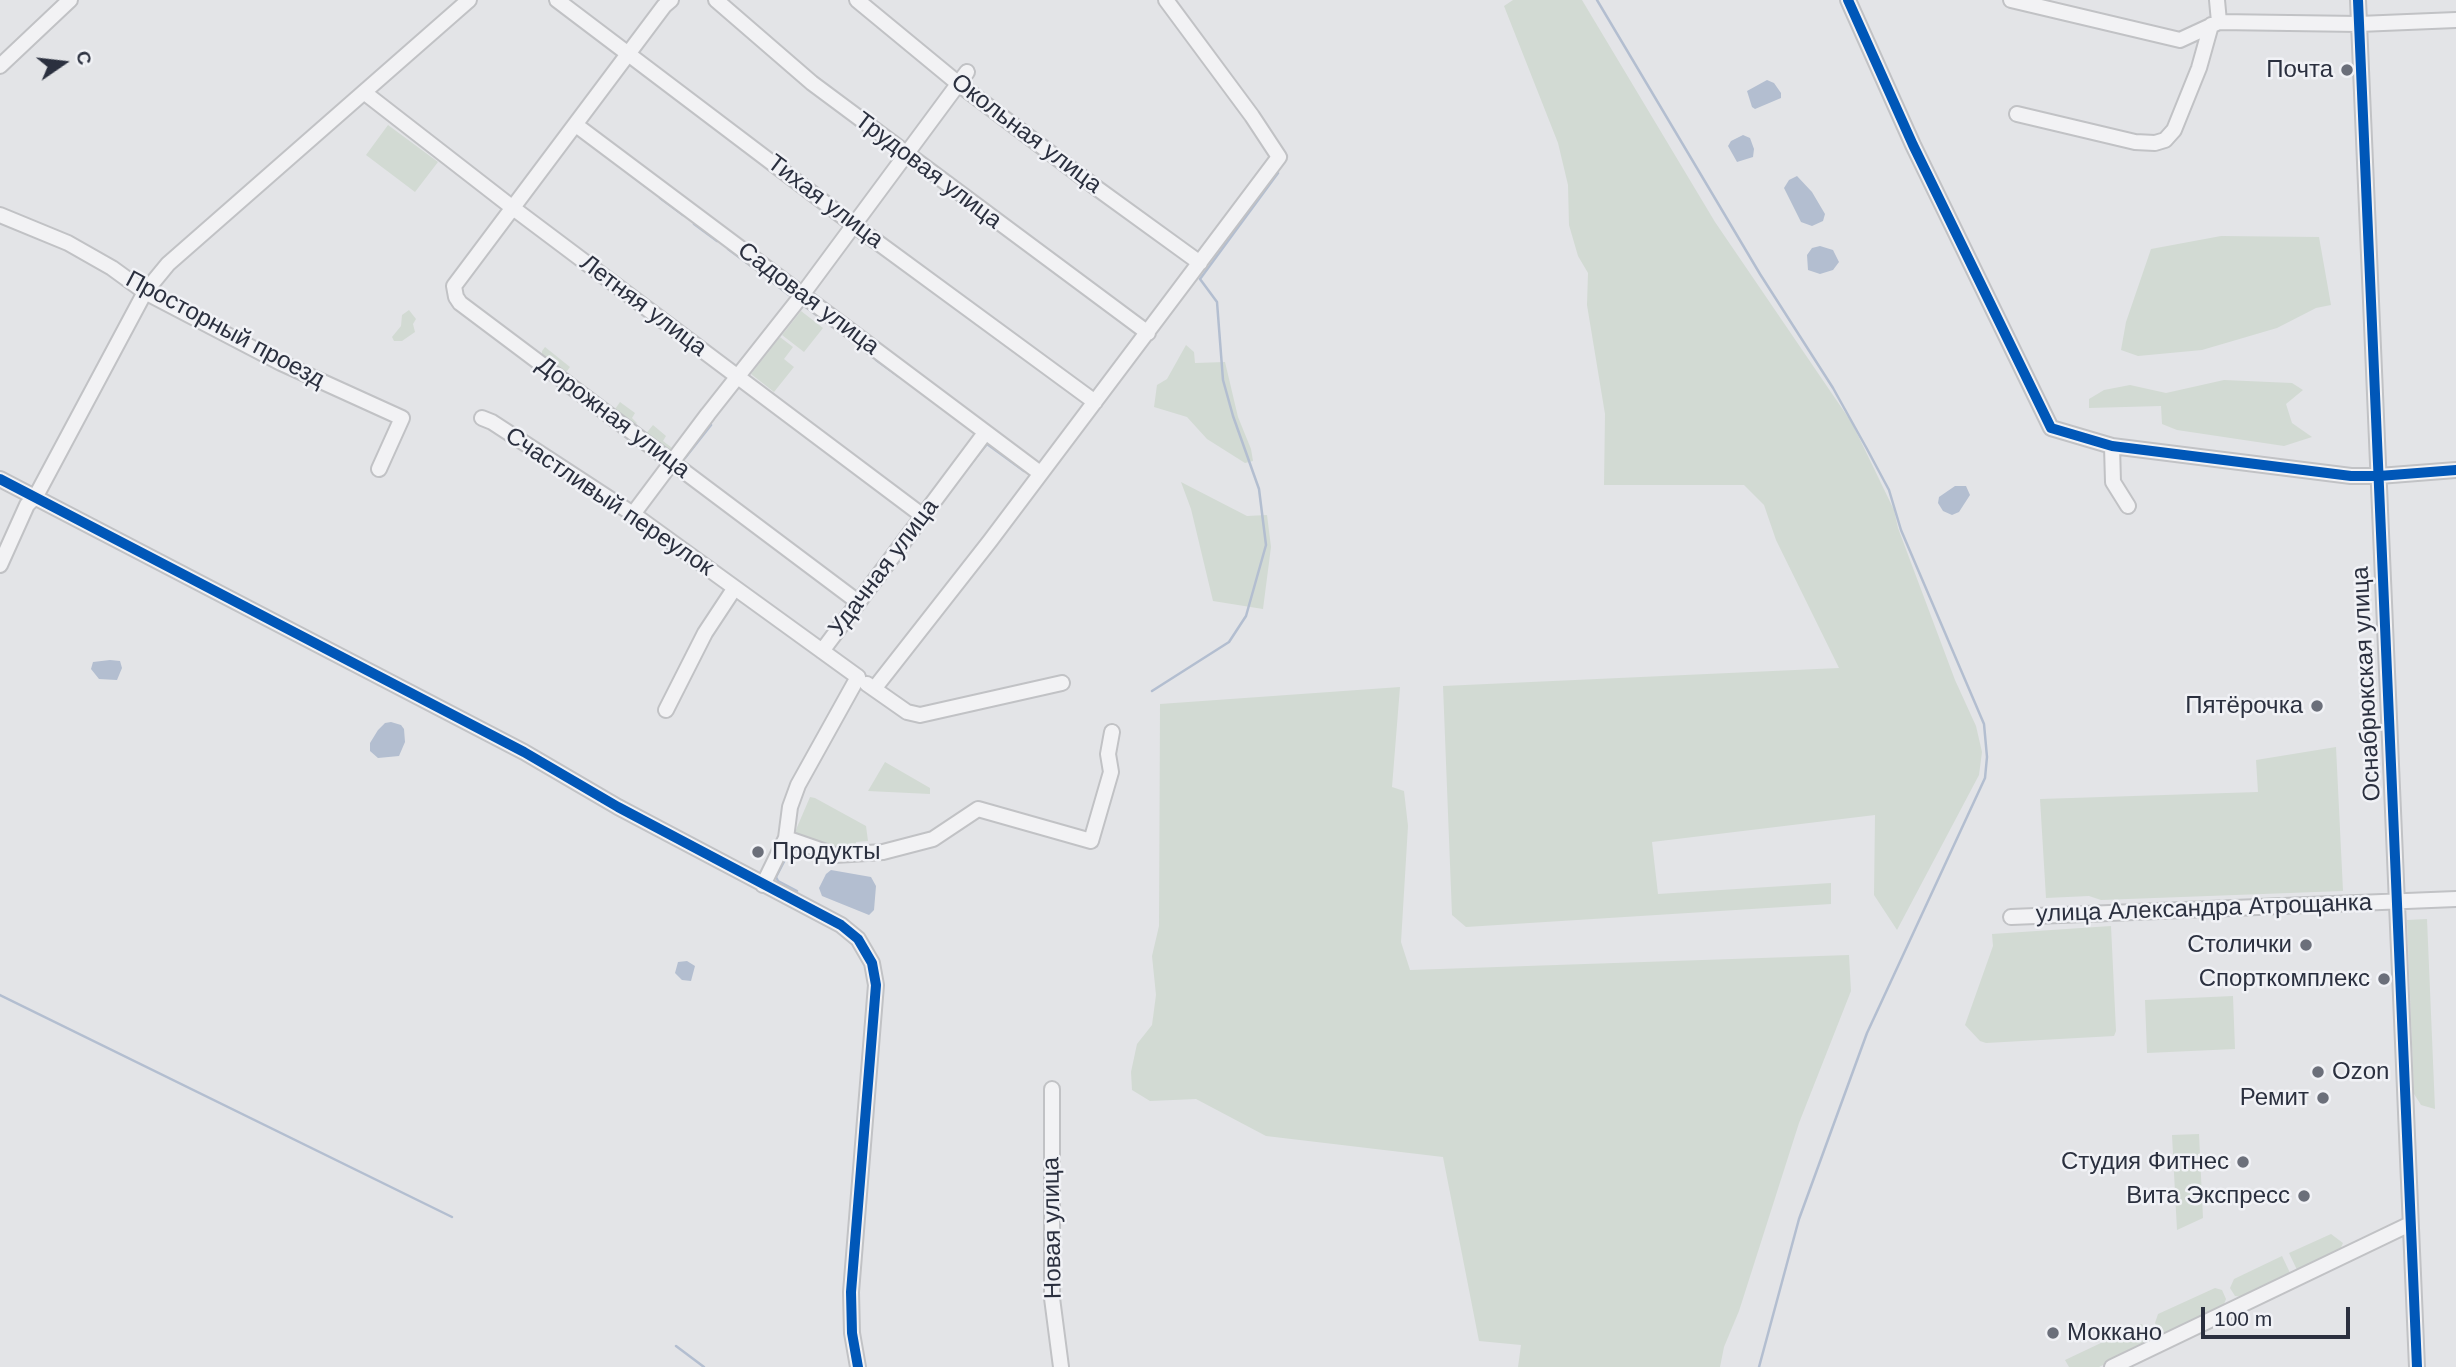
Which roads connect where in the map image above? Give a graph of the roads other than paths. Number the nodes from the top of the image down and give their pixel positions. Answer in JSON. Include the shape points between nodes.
{"nodes":[{"id":1,"x":70,"y":0,"type":"edge"},
{"id":2,"x":469,"y":0,"type":"edge"},
{"id":3,"x":557,"y":0,"type":"edge"},
{"id":4,"x":671,"y":0,"type":"edge"},
{"id":5,"x":716,"y":0,"type":"edge"},
{"id":6,"x":857,"y":0,"type":"edge"},
{"id":7,"x":1166,"y":0,"type":"edge"},
{"id":8,"x":1848,"y":0,"type":"edge"},
{"id":9,"x":2011,"y":0,"type":"edge"},
{"id":10,"x":2217,"y":0,"type":"edge"},
{"id":11,"x":2358,"y":0,"type":"edge"},
{"id":12,"x":2456,"y":20,"type":"edge"},
{"id":13,"x":2215,"y":24,"type":"junction"},
{"id":14,"x":2359,"y":24,"type":"junction"},
{"id":15,"x":628,"y":55,"type":"junction"},
{"id":16,"x":0,"y":66,"type":"edge"},
{"id":17,"x":964,"y":79,"type":"junction"},
{"id":18,"x":365,"y":93,"type":"junction"},
{"id":19,"x":2017,"y":114,"type":"dead end"},
{"id":20,"x":576,"y":125,"type":"junction"},
{"id":21,"x":906,"y":155,"type":"junction"},
{"id":22,"x":513,"y":208,"type":"junction"},
{"id":23,"x":0,"y":215,"type":"edge"},
{"id":24,"x":854,"y":225,"type":"junction"},
{"id":25,"x":1200,"y":262,"type":"junction"},
{"id":26,"x":145,"y":292,"type":"junction"},
{"id":27,"x":802,"y":295,"type":"junction"},
{"id":28,"x":1148,"y":332,"type":"junction"},
{"id":29,"x":737,"y":376,"type":"junction"},
{"id":30,"x":1094,"y":402,"type":"junction"},
{"id":31,"x":482,"y":418,"type":"dead end"},
{"id":32,"x":985,"y":433,"type":"junction"},
{"id":33,"x":2112,"y":446,"type":"junction"},
{"id":34,"x":671,"y":462,"type":"junction"},
{"id":35,"x":379,"y":469,"type":"dead end"},
{"id":36,"x":2456,"y":470,"type":"edge"},
{"id":37,"x":1040,"y":473,"type":"junction"},
{"id":38,"x":2379,"y":476,"type":"junction"},
{"id":39,"x":0,"y":479,"type":"edge"},
{"id":40,"x":36,"y":496,"type":"junction"},
{"id":41,"x":2128,"y":506,"type":"dead end"},
{"id":42,"x":633,"y":514,"type":"junction"},
{"id":43,"x":923,"y":516,"type":"junction"},
{"id":44,"x":0,"y":565,"type":"edge"},
{"id":45,"x":734,"y":589,"type":"junction"},
{"id":46,"x":859,"y":602,"type":"junction"},
{"id":47,"x":822,"y":652,"type":"junction"},
{"id":48,"x":858,"y":677,"type":"junction"},
{"id":49,"x":1062,"y":683,"type":"dead end"},
{"id":50,"x":874,"y":689,"type":"junction"},
{"id":51,"x":666,"y":710,"type":"dead end"},
{"id":52,"x":1112,"y":732,"type":"dead end"},
{"id":53,"x":786,"y":838,"type":"junction"},
{"id":54,"x":763,"y":885,"type":"junction"},
{"id":55,"x":2456,"y":899,"type":"edge"},
{"id":56,"x":2397,"y":902,"type":"junction"},
{"id":57,"x":2011,"y":917,"type":"dead end"},
{"id":58,"x":1052,"y":1089,"type":"dead end"},
{"id":59,"x":2410,"y":1224,"type":"junction"},
{"id":60,"x":858,"y":1367,"type":"edge"},
{"id":61,"x":1061,"y":1367,"type":"edge"},
{"id":62,"x":2112,"y":1367,"type":"edge"},
{"id":63,"x":2417,"y":1367,"type":"edge"}],
"edges":[{"from":1,"to":16,"type":"street"},
{"from":2,"to":18,"type":"street"},
{"from":3,"to":15,"type":"street","name":"Тихая улица"},
{"from":4,"to":15,"type":"street","name":"Дорожная улица"},
{"from":5,"to":21,"type":"street","name":"Трудовая улица","via":[[812,83]]},
{"from":6,"to":17,"type":"street","name":"Окольная улица"},
{"from":7,"to":25,"type":"street","via":[[1279,157]]},
{"from":8,"to":33,"type":"street","via":[[2051,428]]},
{"from":9,"to":13,"type":"street","via":[[2180,40]]},
{"from":10,"to":13,"type":"street"},
{"from":11,"to":14,"type":"street","name":"Оснабрюкская улица"},
{"from":12,"to":14,"type":"street"},
{"from":13,"to":14,"type":"street"},
{"from":13,"to":19,"type":"street","via":[[2174,130],[2165,141],[2135,142]]},
{"from":14,"to":38,"type":"street","name":"Оснабрюкская улица"},
{"from":15,"to":20,"type":"street","name":"Дорожная улица"},
{"from":15,"to":24,"type":"street","name":"Тихая улица"},
{"from":17,"to":21,"type":"street"},
{"from":17,"to":25,"type":"street","name":"Окольная улица","via":[[1098,189]]},
{"from":18,"to":22,"type":"street","name":"Летняя улица"},
{"from":18,"to":26,"type":"street","via":[[168,264]]},
{"from":20,"to":22,"type":"street","name":"Дорожная улица"},
{"from":20,"to":27,"type":"street","name":"Садовая улица"},
{"from":21,"to":24,"type":"street"},
{"from":21,"to":28,"type":"street","name":"Трудовая улица"},
{"from":22,"to":29,"type":"street","name":"Летняя улица"},
{"from":22,"to":34,"type":"street","name":"Дорожная улица","via":[[454,286],[456,297]]},
{"from":23,"to":26,"type":"street","name":"Просторный проезд","via":[[68,243]]},
{"from":24,"to":27,"type":"street"},
{"from":24,"to":30,"type":"street","name":"Тихая улица"},
{"from":25,"to":28,"type":"street"},
{"from":26,"to":35,"type":"street","name":"Просторный проезд","via":[[281,363],[402,418]]},
{"from":26,"to":40,"type":"street"},
{"from":27,"to":29,"type":"street"},
{"from":27,"to":32,"type":"street","name":"Садовая улица"},
{"from":28,"to":30,"type":"street"},
{"from":29,"to":34,"type":"street"},
{"from":29,"to":43,"type":"street","name":"Летняя улица"},
{"from":30,"to":37,"type":"street"},
{"from":31,"to":42,"type":"street","name":"Счастливый переулок"},
{"from":32,"to":37,"type":"street","name":"Садовая улица"},
{"from":32,"to":43,"type":"street","name":"Удачная улица"},
{"from":33,"to":38,"type":"street"},
{"from":33,"to":41,"type":"street","via":[[2113,482]]},
{"from":34,"to":42,"type":"street"},
{"from":34,"to":46,"type":"street","name":"Дорожная улица"},
{"from":36,"to":38,"type":"street"},
{"from":37,"to":50,"type":"street"},
{"from":38,"to":56,"type":"street","name":"Оснабрюкская улица"},
{"from":39,"to":40,"type":"street"},
{"from":40,"to":44,"type":"street","via":[[27,505]]},
{"from":40,"to":54,"type":"street","via":[[499,739]]},
{"from":42,"to":45,"type":"street","name":"Счастливый переулок"},
{"from":43,"to":46,"type":"street","name":"Удачная улица"},
{"from":45,"to":47,"type":"street","name":"Счастливый переулок"},
{"from":45,"to":51,"type":"street","name":"Счастливый переулок"},
{"from":46,"to":47,"type":"street","name":"Удачная улица"},
{"from":47,"to":48,"type":"street","name":"Удачная улица"},
{"from":48,"to":50,"type":"street"},
{"from":48,"to":53,"type":"street","name":"Удачная улица","via":[[798,785]]},
{"from":49,"to":50,"type":"street","via":[[920,715],[907,712]]},
{"from":52,"to":53,"type":"street","via":[[1111,772],[1091,841],[978,808],[933,839],[883,852],[835,855]]},
{"from":53,"to":54,"type":"street","name":"Удачная улица"},
{"from":54,"to":60,"type":"street","via":[[847,929],[866,950],[876,978],[851,1302]]},
{"from":55,"to":56,"type":"street","name":"улица Александра Атрощанка"},
{"from":56,"to":57,"type":"street","name":"улица Александра Атрощанка"},
{"from":56,"to":59,"type":"street","name":"Оснабрюкская улица"},
{"from":58,"to":61,"type":"street","name":"Новая улица","via":[[1052,1298]]},
{"from":59,"to":62,"type":"street"},
{"from":59,"to":63,"type":"street","name":"Оснабрюкская улица"}]}
